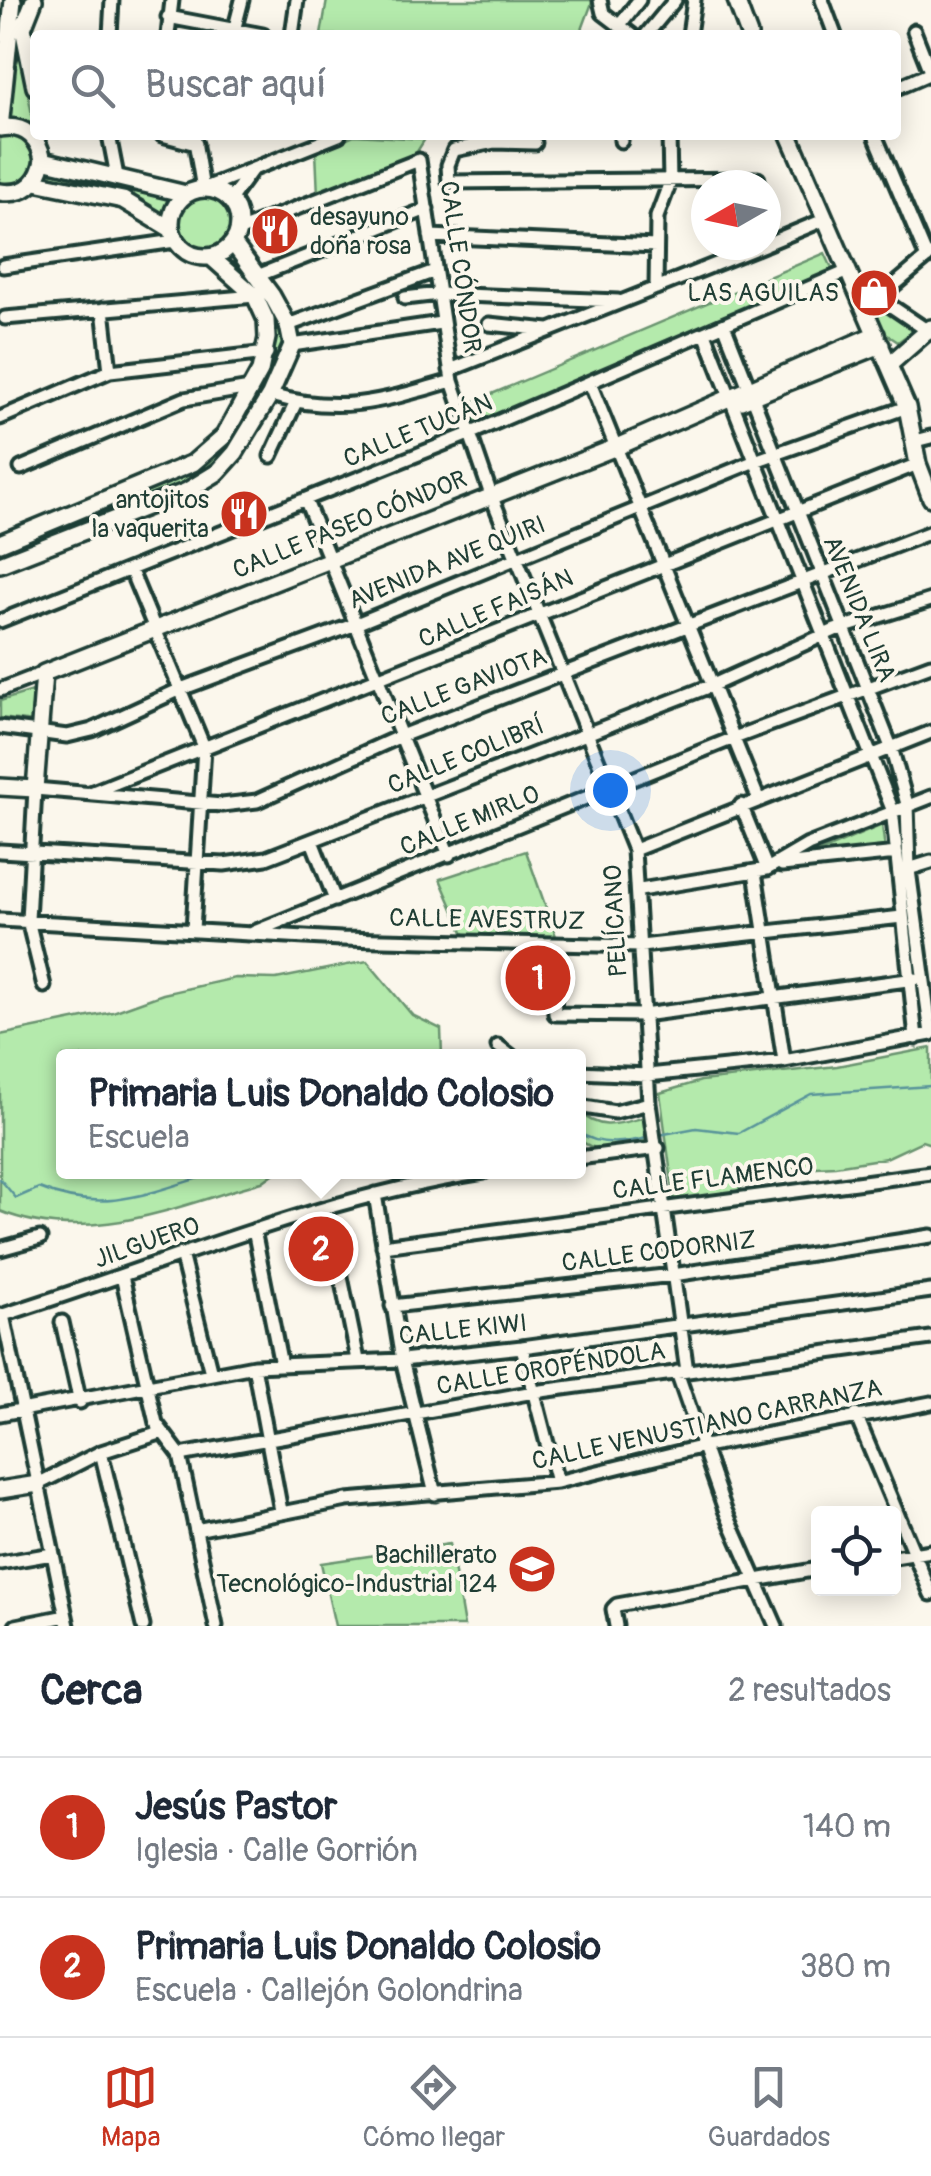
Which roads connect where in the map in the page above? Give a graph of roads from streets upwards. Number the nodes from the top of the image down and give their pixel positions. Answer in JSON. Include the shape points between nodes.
{"nodes":[{"id":1,"x":13,"y":0,"type":"edge"},
{"id":2,"x":34,"y":0,"type":"edge"},
{"id":3,"x":112,"y":0,"type":"edge"},
{"id":4,"x":172,"y":0,"type":"edge"},
{"id":5,"x":242,"y":0,"type":"edge"},
{"id":6,"x":296,"y":0,"type":"edge"},
{"id":7,"x":600,"y":0,"type":"edge"},
{"id":8,"x":639,"y":0,"type":"edge"},
{"id":9,"x":675,"y":0,"type":"edge"},
{"id":10,"x":694,"y":0,"type":"edge"},
{"id":11,"x":736,"y":0,"type":"edge"},
{"id":12,"x":822,"y":0,"type":"edge"},
{"id":13,"x":168,"y":17,"type":"junction"},
{"id":14,"x":620,"y":26,"type":"junction"},
{"id":15,"x":110,"y":30,"type":"edge"},
{"id":16,"x":168,"y":30,"type":"edge"},
{"id":17,"x":224,"y":30,"type":"edge"},
{"id":18,"x":234,"y":30,"type":"edge"},
{"id":19,"x":293,"y":30,"type":"edge"},
{"id":20,"x":625,"y":30,"type":"edge"},
{"id":21,"x":650,"y":30,"type":"edge"},
{"id":22,"x":690,"y":30,"type":"edge"},
{"id":23,"x":748,"y":30,"type":"edge"},
{"id":24,"x":834,"y":30,"type":"edge"},
{"id":25,"x":914,"y":32,"type":"dead end"},
{"id":26,"x":30,"y":62,"type":"edge"},
{"id":27,"x":931,"y":73,"type":"edge"},
{"id":28,"x":1,"y":83,"type":"edge"},
{"id":29,"x":901,"y":86,"type":"edge"},
{"id":30,"x":0,"y":128,"type":"edge"},
{"id":31,"x":30,"y":135,"type":"edge"},
{"id":32,"x":36,"y":140,"type":"edge"},
{"id":33,"x":44,"y":140,"type":"edge"},
{"id":34,"x":109,"y":140,"type":"edge"},
{"id":35,"x":195,"y":140,"type":"edge"},
{"id":36,"x":327,"y":140,"type":"edge"},
{"id":37,"x":669,"y":140,"type":"edge"},
{"id":38,"x":791,"y":140,"type":"edge"},
{"id":39,"x":876,"y":140,"type":"edge"},
{"id":40,"x":534,"y":144,"type":"dead end"},
{"id":41,"x":42,"y":157,"type":"junction"},
{"id":42,"x":251,"y":171,"type":"junction"},
{"id":43,"x":117,"y":176,"type":"junction"},
{"id":44,"x":691,"y":181,"type":"edge"},
{"id":45,"x":35,"y":182,"type":"junction"},
{"id":46,"x":670,"y":182,"type":"junction"},
{"id":47,"x":204,"y":189,"type":"junction"},
{"id":48,"x":0,"y":192,"type":"edge"},
{"id":49,"x":186,"y":194,"type":"junction"},
{"id":50,"x":230,"y":200,"type":"junction"},
{"id":51,"x":426,"y":209,"type":"junction"},
{"id":52,"x":826,"y":220,"type":"junction"},
{"id":53,"x":173,"y":235,"type":"junction"},
{"id":54,"x":430,"y":236,"type":"junction"},
{"id":55,"x":235,"y":237,"type":"junction"},
{"id":56,"x":781,"y":238,"type":"edge"},
{"id":57,"x":656,"y":246,"type":"junction"},
{"id":58,"x":929,"y":256,"type":"edge"},
{"id":59,"x":212,"y":257,"type":"junction"},
{"id":60,"x":725,"y":260,"type":"edge"},
{"id":61,"x":3,"y":266,"type":"dead end"},
{"id":62,"x":435,"y":271,"type":"junction"},
{"id":63,"x":848,"y":271,"type":"junction"},
{"id":64,"x":257,"y":276,"type":"junction"},
{"id":65,"x":656,"y":288,"type":"junction"},
{"id":66,"x":857,"y":288,"type":"junction"},
{"id":67,"x":438,"y":294,"type":"junction"},
{"id":68,"x":255,"y":296,"type":"junction"},
{"id":69,"x":404,"y":298,"type":"dead end"},
{"id":70,"x":879,"y":298,"type":"junction"},
{"id":71,"x":622,"y":301,"type":"junction"},
{"id":72,"x":103,"y":309,"type":"junction"},
{"id":73,"x":5,"y":318,"type":"dead end"},
{"id":74,"x":441,"y":323,"type":"junction"},
{"id":75,"x":288,"y":324,"type":"junction"},
{"id":76,"x":488,"y":324,"type":"dead end"},
{"id":77,"x":725,"y":328,"type":"junction"},
{"id":78,"x":551,"y":330,"type":"junction"},
{"id":79,"x":930,"y":330,"type":"edge"},
{"id":80,"x":706,"y":336,"type":"junction"},
{"id":81,"x":878,"y":340,"type":"junction"},
{"id":82,"x":292,"y":346,"type":"junction"},
{"id":83,"x":267,"y":354,"type":"junction"},
{"id":84,"x":890,"y":364,"type":"junction"},
{"id":85,"x":110,"y":371,"type":"junction"},
{"id":86,"x":451,"y":375,"type":"junction"},
{"id":87,"x":590,"y":383,"type":"junction"},
{"id":88,"x":250,"y":388,"type":"junction"},
{"id":89,"x":750,"y":392,"type":"junction"},
{"id":90,"x":270,"y":395,"type":"junction"},
{"id":91,"x":726,"y":401,"type":"junction"},
{"id":92,"x":296,"y":402,"type":"junction"},
{"id":93,"x":907,"y":406,"type":"junction"},
{"id":94,"x":237,"y":417,"type":"junction"},
{"id":95,"x":0,"y":418,"type":"edge"},
{"id":96,"x":253,"y":425,"type":"junction"},
{"id":97,"x":469,"y":434,"type":"junction"},
{"id":98,"x":923,"y":439,"type":"edge"},
{"id":99,"x":619,"y":446,"type":"junction"},
{"id":100,"x":774,"y":454,"type":"junction"},
{"id":101,"x":271,"y":456,"type":"dead end"},
{"id":102,"x":755,"y":461,"type":"junction"},
{"id":103,"x":918,"y":464,"type":"junction"},
{"id":104,"x":21,"y":468,"type":"dead end"},
{"id":105,"x":490,"y":495,"type":"junction"},
{"id":106,"x":931,"y":498,"type":"edge"},
{"id":107,"x":306,"y":501,"type":"junction"},
{"id":108,"x":644,"y":508,"type":"junction"},
{"id":109,"x":796,"y":512,"type":"junction"},
{"id":110,"x":777,"y":519,"type":"junction"},
{"id":111,"x":28,"y":531,"type":"junction"},
{"id":112,"x":931,"y":532,"type":"edge"},
{"id":113,"x":0,"y":543,"type":"edge"},
{"id":114,"x":35,"y":550,"type":"junction"},
{"id":115,"x":518,"y":559,"type":"junction"},
{"id":116,"x":329,"y":561,"type":"junction"},
{"id":117,"x":0,"y":564,"type":"edge"},
{"id":118,"x":666,"y":565,"type":"junction"},
{"id":119,"x":131,"y":571,"type":"junction"},
{"id":120,"x":819,"y":572,"type":"junction"},
{"id":121,"x":800,"y":580,"type":"junction"},
{"id":122,"x":931,"y":600,"type":"edge"},
{"id":123,"x":538,"y":614,"type":"junction"},
{"id":124,"x":0,"y":621,"type":"edge"},
{"id":125,"x":356,"y":624,"type":"junction"},
{"id":126,"x":691,"y":624,"type":"junction"},
{"id":127,"x":156,"y":628,"type":"junction"},
{"id":128,"x":841,"y":628,"type":"junction"},
{"id":129,"x":822,"y":636,"type":"junction"},
{"id":130,"x":931,"y":665,"type":"edge"},
{"id":131,"x":44,"y":673,"type":"junction"},
{"id":132,"x":564,"y":676,"type":"junction"},
{"id":133,"x":378,"y":682,"type":"junction"},
{"id":134,"x":713,"y":685,"type":"junction"},
{"id":135,"x":866,"y":686,"type":"junction"},
{"id":136,"x":1,"y":688,"type":"edge"},
{"id":137,"x":180,"y":689,"type":"junction"},
{"id":138,"x":848,"y":694,"type":"junction"},
{"id":139,"x":0,"y":727,"type":"edge"},
{"id":140,"x":586,"y":732,"type":"junction"},
{"id":141,"x":931,"y":732,"type":"edge"},
{"id":142,"x":41,"y":734,"type":"junction"},
{"id":143,"x":400,"y":736,"type":"junction"},
{"id":144,"x":734,"y":738,"type":"junction"},
{"id":145,"x":204,"y":747,"type":"junction"},
{"id":146,"x":891,"y":747,"type":"junction"},
{"id":147,"x":874,"y":752,"type":"junction"},
{"id":148,"x":0,"y":786,"type":"edge"},
{"id":149,"x":35,"y":789,"type":"junction"},
{"id":150,"x":610,"y":789,"type":"junction"},
{"id":151,"x":90,"y":793,"type":"junction"},
{"id":152,"x":425,"y":797,"type":"junction"},
{"id":153,"x":931,"y":797,"type":"edge"},
{"id":154,"x":758,"y":798,"type":"junction"},
{"id":155,"x":204,"y":801,"type":"junction"},
{"id":156,"x":907,"y":804,"type":"junction"},
{"id":157,"x":741,"y":805,"type":"junction"},
{"id":158,"x":892,"y":808,"type":"junction"},
{"id":159,"x":312,"y":841,"type":"junction"},
{"id":160,"x":634,"y":850,"type":"junction"},
{"id":161,"x":0,"y":851,"type":"edge"},
{"id":162,"x":32,"y":853,"type":"junction"},
{"id":163,"x":897,"y":853,"type":"junction"},
{"id":164,"x":450,"y":855,"type":"junction"},
{"id":165,"x":199,"y":862,"type":"junction"},
{"id":166,"x":931,"y":862,"type":"edge"},
{"id":167,"x":767,"y":869,"type":"junction"},
{"id":168,"x":903,"y":871,"type":"junction"},
{"id":169,"x":640,"y":890,"type":"junction"},
{"id":170,"x":335,"y":900,"type":"junction"},
{"id":171,"x":902,"y":917,"type":"junction"},
{"id":172,"x":0,"y":920,"type":"edge"},
{"id":173,"x":28,"y":920,"type":"junction"},
{"id":174,"x":193,"y":930,"type":"junction"},
{"id":175,"x":766,"y":933,"type":"junction"},
{"id":176,"x":250,"y":934,"type":"junction"},
{"id":177,"x":552,"y":946,"type":"junction"},
{"id":178,"x":641,"y":946,"type":"junction"},
{"id":179,"x":924,"y":978,"type":"junction"},
{"id":180,"x":910,"y":980,"type":"junction"},
{"id":181,"x":44,"y":986,"type":"dead end"},
{"id":182,"x":777,"y":1000,"type":"junction"},
{"id":183,"x":642,"y":1014,"type":"junction"},
{"id":184,"x":931,"y":1034,"type":"edge"},
{"id":185,"x":916,"y":1038,"type":"junction"},
{"id":186,"x":498,"y":1046,"type":"dead end"},
{"id":187,"x":502,"y":1049,"type":"edge"},
{"id":188,"x":784,"y":1061,"type":"junction"},
{"id":189,"x":586,"y":1072,"type":"edge"},
{"id":190,"x":648,"y":1075,"type":"junction"},
{"id":191,"x":649,"y":1103,"type":"junction"},
{"id":192,"x":586,"y":1107,"type":"edge"},
{"id":193,"x":656,"y":1137,"type":"junction"},
{"id":194,"x":586,"y":1155,"type":"edge"},
{"id":195,"x":931,"y":1173,"type":"edge"},
{"id":196,"x":449,"y":1179,"type":"edge"},
{"id":197,"x":375,"y":1194,"type":"junction"},
{"id":198,"x":667,"y":1208,"type":"junction"},
{"id":199,"x":254,"y":1230,"type":"junction"},
{"id":200,"x":931,"y":1236,"type":"edge"},
{"id":201,"x":40,"y":1238,"type":"dead end"},
{"id":202,"x":383,"y":1246,"type":"junction"},
{"id":203,"x":0,"y":1249,"type":"edge"},
{"id":204,"x":181,"y":1254,"type":"junction"},
{"id":205,"x":673,"y":1275,"type":"junction"},
{"id":206,"x":122,"y":1276,"type":"junction"},
{"id":207,"x":341,"y":1278,"type":"dead end"},
{"id":208,"x":931,"y":1291,"type":"edge"},
{"id":209,"x":392,"y":1306,"type":"junction"},
{"id":210,"x":2,"y":1316,"type":"edge"},
{"id":211,"x":62,"y":1322,"type":"dead end"},
{"id":212,"x":678,"y":1326,"type":"junction"},
{"id":213,"x":931,"y":1338,"type":"edge"},
{"id":214,"x":522,"y":1347,"type":"junction"},
{"id":215,"x":358,"y":1360,"type":"junction"},
{"id":216,"x":402,"y":1360,"type":"junction"},
{"id":217,"x":281,"y":1364,"type":"junction"},
{"id":218,"x":254,"y":1366,"type":"junction"},
{"id":219,"x":682,"y":1371,"type":"junction"},
{"id":220,"x":211,"y":1373,"type":"junction"},
{"id":221,"x":146,"y":1387,"type":"junction"},
{"id":222,"x":534,"y":1392,"type":"junction"},
{"id":223,"x":80,"y":1402,"type":"junction"},
{"id":224,"x":931,"y":1403,"type":"edge"},
{"id":225,"x":20,"y":1412,"type":"junction"},
{"id":226,"x":0,"y":1414,"type":"edge"},
{"id":227,"x":416,"y":1414,"type":"junction"},
{"id":228,"x":856,"y":1414,"type":"junction"},
{"id":229,"x":160,"y":1433,"type":"junction"},
{"id":230,"x":268,"y":1440,"type":"junction"},
{"id":231,"x":700,"y":1447,"type":"junction"},
{"id":232,"x":101,"y":1452,"type":"junction"},
{"id":233,"x":180,"y":1455,"type":"junction"},
{"id":234,"x":557,"y":1482,"type":"junction"},
{"id":235,"x":38,"y":1484,"type":"junction"},
{"id":236,"x":0,"y":1490,"type":"edge"},
{"id":237,"x":435,"y":1494,"type":"junction"},
{"id":238,"x":281,"y":1510,"type":"junction"},
{"id":239,"x":196,"y":1530,"type":"junction"},
{"id":240,"x":931,"y":1552,"type":"edge"},
{"id":241,"x":52,"y":1554,"type":"junction"},
{"id":242,"x":915,"y":1554,"type":"junction"},
{"id":243,"x":901,"y":1556,"type":"edge"},
{"id":244,"x":0,"y":1564,"type":"edge"},
{"id":245,"x":811,"y":1570,"type":"edge"},
{"id":246,"x":756,"y":1580,"type":"junction"},
{"id":247,"x":931,"y":1594,"type":"edge"},
{"id":248,"x":67,"y":1621,"type":"edge"},
{"id":249,"x":16,"y":1626,"type":"edge"},
{"id":250,"x":143,"y":1626,"type":"edge"},
{"id":251,"x":216,"y":1626,"type":"edge"},
{"id":252,"x":616,"y":1626,"type":"edge"},
{"id":253,"x":776,"y":1626,"type":"edge"}],
"edges":[{"from":1,"to":28,"type":"street"},
{"from":2,"to":26,"type":"street","via":[[23,28]]},
{"from":3,"to":15,"type":"street"},
{"from":4,"to":13,"type":"street"},
{"from":5,"to":18,"type":"street"},
{"from":6,"to":19,"type":"street"},
{"from":7,"to":14,"type":"street","via":[[603,13]]},
{"from":8,"to":14,"type":"street"},
{"from":9,"to":21,"type":"street"},
{"from":10,"to":22,"type":"street"},
{"from":11,"to":23,"type":"street"},
{"from":12,"to":24,"type":"street"},
{"from":13,"to":16,"type":"street"},
{"from":13,"to":17,"type":"street"},
{"from":14,"to":20,"type":"street"},
{"from":25,"to":27,"type":"street"},
{"from":27,"to":29,"type":"street"},
{"from":28,"to":30,"type":"street"},
{"from":30,"to":31,"type":"street"},
{"from":32,"to":41,"type":"street"},
{"from":33,"to":41,"type":"street"},
{"from":34,"to":43,"type":"street"},
{"from":35,"to":47,"type":"street"},
{"from":36,"to":42,"type":"street"},
{"from":37,"to":46,"type":"street"},
{"from":38,"to":52,"type":"street"},
{"from":39,"to":58,"type":"street"},
{"from":40,"to":46,"type":"street","via":[[454,150],[449,182]]},
{"from":41,"to":43,"type":"street"},
{"from":41,"to":45,"type":"street"},
{"from":42,"to":47,"type":"street"},
{"from":42,"to":50,"type":"street"},
{"from":43,"to":49,"type":"street"},
{"from":44,"to":46,"type":"street"},
{"from":45,"to":48,"type":"street","via":[[19,192]]},
{"from":45,"to":53,"type":"street","via":[[123,200]]},
{"from":46,"to":57,"type":"street","via":[[657,217]]},
{"from":47,"to":49,"type":"street"},
{"from":47,"to":50,"type":"street"},
{"from":49,"to":53,"type":"street","via":[[173,209]]},
{"from":50,"to":55,"type":"street","via":[[237,212]]},
{"from":51,"to":54,"type":"street","name":"CALLE CÓNDOR"},
{"from":51,"to":55,"type":"street","name":"CALLE CÓNDOR","via":[[419,160]]},
{"from":51,"to":64,"type":"street"},
{"from":52,"to":56,"type":"street"},
{"from":52,"to":63,"type":"street"},
{"from":53,"to":59,"type":"street","via":[[195,256]]},
{"from":53,"to":61,"type":"street"},
{"from":54,"to":57,"type":"street"},
{"from":54,"to":62,"type":"street","name":"CALLE CÓNDOR"},
{"from":55,"to":59,"type":"street"},
{"from":55,"to":64,"type":"street"},
{"from":57,"to":65,"type":"street"},
{"from":58,"to":70,"type":"street"},
{"from":59,"to":68,"type":"street"},
{"from":60,"to":65,"type":"street"},
{"from":62,"to":67,"type":"street","name":"CALLE CÓNDOR"},
{"from":62,"to":75,"type":"street"},
{"from":63,"to":66,"type":"street"},
{"from":63,"to":77,"type":"street","name":"CALLE TUCÁN"},
{"from":64,"to":75,"type":"street"},
{"from":65,"to":71,"type":"street"},
{"from":66,"to":70,"type":"street"},
{"from":66,"to":81,"type":"street"},
{"from":67,"to":69,"type":"street"},
{"from":67,"to":71,"type":"street"},
{"from":67,"to":74,"type":"street","name":"CALLE CÓNDOR"},
{"from":68,"to":72,"type":"street"},
{"from":68,"to":83,"type":"street","via":[[266,320]]},
{"from":70,"to":79,"type":"street"},
{"from":71,"to":78,"type":"street"},
{"from":72,"to":73,"type":"street"},
{"from":72,"to":85,"type":"street"},
{"from":74,"to":82,"type":"street"},
{"from":74,"to":86,"type":"street","name":"CALLE CÓNDOR"},
{"from":75,"to":82,"type":"street"},
{"from":76,"to":78,"type":"street"},
{"from":77,"to":80,"type":"street","name":"CALLE TUCÁN"},
{"from":77,"to":89,"type":"street","name":"AVENIDA LIRA"},
{"from":78,"to":86,"type":"street"},
{"from":79,"to":84,"type":"street"},
{"from":80,"to":87,"type":"street","name":"CALLE TUCÁN"},
{"from":80,"to":91,"type":"street","name":"AVENIDA LIRA"},
{"from":81,"to":84,"type":"street"},
{"from":81,"to":89,"type":"street","name":"CALLE PASEO CÓNDOR"},
{"from":82,"to":90,"type":"street"},
{"from":83,"to":85,"type":"street"},
{"from":83,"to":88,"type":"street"},
{"from":84,"to":93,"type":"street"},
{"from":85,"to":95,"type":"street"},
{"from":86,"to":92,"type":"street","via":[[362,405]]},
{"from":86,"to":97,"type":"street","name":"PELÍCANO"},
{"from":87,"to":97,"type":"street","name":"CALLE TUCÁN"},
{"from":87,"to":99,"type":"street"},
{"from":88,"to":94,"type":"street"},
{"from":88,"to":104,"type":"street","via":[[184,399]]},
{"from":89,"to":91,"type":"street","name":"CALLE PASEO CÓNDOR"},
{"from":89,"to":100,"type":"street","name":"AVENIDA LIRA"},
{"from":90,"to":92,"type":"street"},
{"from":90,"to":96,"type":"street"},
{"from":91,"to":99,"type":"street","name":"CALLE PASEO CÓNDOR"},
{"from":91,"to":102,"type":"street","name":"AVENIDA LIRA"},
{"from":92,"to":101,"type":"street"},
{"from":93,"to":98,"type":"street"},
{"from":93,"to":100,"type":"street","name":"AVENIDA AVE QUIRI"},
{"from":94,"to":96,"type":"street"},
{"from":94,"to":111,"type":"street","via":[[194,463]]},
{"from":96,"to":114,"type":"street","via":[[235,454],[203,482]]},
{"from":97,"to":105,"type":"street","name":"PELÍCANO"},
{"from":97,"to":107,"type":"street","name":"CALLE TUCÁN"},
{"from":98,"to":103,"type":"street"},
{"from":99,"to":105,"type":"street","name":"CALLE PASEO CÓNDOR"},
{"from":99,"to":108,"type":"street"},
{"from":100,"to":102,"type":"street","name":"AVENIDA AVE QUIRI"},
{"from":100,"to":109,"type":"street","name":"AVENIDA LIRA"},
{"from":102,"to":108,"type":"street","name":"AVENIDA AVE QUIRI"},
{"from":102,"to":110,"type":"street","name":"AVENIDA LIRA"},
{"from":103,"to":106,"type":"street"},
{"from":103,"to":109,"type":"street","name":"CALLE FAISÁN"},
{"from":105,"to":115,"type":"street","name":"PELÍCANO"},
{"from":105,"to":116,"type":"street","name":"CALLE PASEO CÓNDOR"},
{"from":107,"to":116,"type":"street"},
{"from":107,"to":119,"type":"street","name":"CALLE TUCÁN"},
{"from":108,"to":115,"type":"street","name":"AVENIDA AVE QUIRI"},
{"from":108,"to":118,"type":"street"},
{"from":109,"to":110,"type":"street","name":"CALLE FAISÁN"},
{"from":109,"to":120,"type":"street","name":"AVENIDA LIRA"},
{"from":110,"to":118,"type":"street","name":"CALLE FAISÁN"},
{"from":110,"to":121,"type":"street","name":"AVENIDA LIRA"},
{"from":111,"to":113,"type":"street"},
{"from":111,"to":114,"type":"street"},
{"from":112,"to":120,"type":"street","name":"CALLE GAVIOTA"},
{"from":114,"to":117,"type":"street"},
{"from":115,"to":123,"type":"street","name":"PELÍCANO"},
{"from":115,"to":125,"type":"street","name":"AVENIDA AVE QUIRI"},
{"from":116,"to":125,"type":"street"},
{"from":116,"to":127,"type":"street","name":"CALLE PASEO CÓNDOR"},
{"from":118,"to":123,"type":"street","name":"CALLE FAISÁN"},
{"from":118,"to":126,"type":"street"},
{"from":119,"to":124,"type":"street","name":"CALLE TUCÁN"},
{"from":119,"to":127,"type":"street"},
{"from":120,"to":121,"type":"street","name":"CALLE GAVIOTA"},
{"from":120,"to":128,"type":"street","name":"AVENIDA LIRA"},
{"from":121,"to":126,"type":"street","name":"CALLE GAVIOTA"},
{"from":121,"to":129,"type":"street","name":"AVENIDA LIRA"},
{"from":122,"to":128,"type":"street","name":"CALLE COLIBRÍ"},
{"from":123,"to":132,"type":"street","name":"PELÍCANO"},
{"from":123,"to":133,"type":"street","name":"CALLE FAISÁN"},
{"from":125,"to":133,"type":"street"},
{"from":125,"to":137,"type":"street","name":"AVENIDA AVE QUIRI"},
{"from":126,"to":132,"type":"street","name":"CALLE GAVIOTA"},
{"from":126,"to":134,"type":"street"},
{"from":127,"to":131,"type":"street","name":"CALLE PASEO CÓNDOR"},
{"from":127,"to":137,"type":"street"},
{"from":128,"to":129,"type":"street","name":"CALLE COLIBRÍ"},
{"from":128,"to":135,"type":"street","name":"AVENIDA LIRA"},
{"from":129,"to":134,"type":"street","name":"CALLE COLIBRÍ"},
{"from":129,"to":138,"type":"street","name":"AVENIDA LIRA"},
{"from":130,"to":135,"type":"street","name":"CALLE MIRLO"},
{"from":131,"to":136,"type":"street","name":"CALLE PASEO CÓNDOR"},
{"from":131,"to":142,"type":"street"},
{"from":132,"to":140,"type":"street","name":"PELÍCANO"},
{"from":132,"to":143,"type":"street","name":"CALLE GAVIOTA"},
{"from":133,"to":143,"type":"street"},
{"from":133,"to":145,"type":"street","name":"CALLE FAISÁN"},
{"from":134,"to":140,"type":"street","name":"CALLE COLIBRÍ"},
{"from":134,"to":144,"type":"street"},
{"from":135,"to":138,"type":"street","name":"CALLE MIRLO"},
{"from":135,"to":146,"type":"street","name":"AVENIDA LIRA"},
{"from":137,"to":142,"type":"street","name":"AVENIDA AVE QUIRI","via":[[92,730]]},
{"from":137,"to":145,"type":"street"},
{"from":138,"to":144,"type":"street","name":"CALLE MIRLO"},
{"from":138,"to":147,"type":"street","name":"AVENIDA LIRA"},
{"from":139,"to":142,"type":"street","name":"AVENIDA AVE QUIRI"},
{"from":140,"to":150,"type":"street","name":"PELÍCANO"},
{"from":140,"to":152,"type":"street","name":"CALLE COLIBRÍ"},
{"from":141,"to":146,"type":"street"},
{"from":142,"to":149,"type":"street"},
{"from":143,"to":152,"type":"street"},
{"from":143,"to":155,"type":"street","name":"CALLE GAVIOTA","via":[[257,801]]},
{"from":144,"to":150,"type":"street","name":"CALLE MIRLO"},
{"from":144,"to":154,"type":"street"},
{"from":145,"to":151,"type":"street","name":"CALLE FAISÁN"},
{"from":145,"to":155,"type":"street"},
{"from":146,"to":147,"type":"street"},
{"from":146,"to":156,"type":"street","name":"AVENIDA LIRA"},
{"from":147,"to":154,"type":"street"},
{"from":147,"to":158,"type":"street","name":"AVENIDA LIRA"},
{"from":148,"to":149,"type":"street","name":"CALLE GAVIOTA"},
{"from":149,"to":151,"type":"street","name":"CALLE GAVIOTA"},
{"from":149,"to":162,"type":"street"},
{"from":150,"to":160,"type":"street","name":"PELÍCANO"},
{"from":150,"to":164,"type":"street","name":"CALLE MIRLO"},
{"from":151,"to":155,"type":"street","name":"CALLE GAVIOTA"},
{"from":152,"to":159,"type":"street","name":"CALLE COLIBRÍ"},
{"from":152,"to":164,"type":"street"},
{"from":153,"to":156,"type":"street"},
{"from":154,"to":157,"type":"street"},
{"from":155,"to":165,"type":"street"},
{"from":156,"to":158,"type":"street"},
{"from":156,"to":168,"type":"street","name":"AVENIDA LIRA"},
{"from":157,"to":160,"type":"street"},
{"from":157,"to":167,"type":"street"},
{"from":158,"to":163,"type":"street","name":"AVENIDA LIRA"},
{"from":158,"to":167,"type":"street"},
{"from":159,"to":165,"type":"street","name":"CALLE COLIBRÍ","via":[[245,863]]},
{"from":159,"to":170,"type":"street"},
{"from":160,"to":169,"type":"street","name":"PELÍCANO"},
{"from":161,"to":162,"type":"street","name":"CALLE COLIBRÍ"},
{"from":162,"to":165,"type":"street","name":"CALLE COLIBRÍ"},
{"from":162,"to":173,"type":"street"},
{"from":163,"to":167,"type":"street"},
{"from":163,"to":168,"type":"street","name":"AVENIDA LIRA"},
{"from":164,"to":170,"type":"street","name":"CALLE MIRLO"},
{"from":165,"to":174,"type":"street"},
{"from":166,"to":168,"type":"street"},
{"from":167,"to":169,"type":"street"},
{"from":167,"to":175,"type":"street"},
{"from":168,"to":171,"type":"street","name":"AVENIDA LIRA"},
{"from":168,"to":179,"type":"street","name":"AVENIDA LIRA"},
{"from":169,"to":178,"type":"street","name":"PELÍCANO"},
{"from":170,"to":176,"type":"street","name":"CALLE MIRLO"},
{"from":171,"to":175,"type":"street","name":"CALLE AVESTRUZ"},
{"from":171,"to":180,"type":"street","name":"AVENIDA LIRA"},
{"from":172,"to":173,"type":"street","name":"CALLE AVESTRUZ"},
{"from":173,"to":174,"type":"street","name":"CALLE AVESTRUZ"},
{"from":173,"to":181,"type":"street"},
{"from":174,"to":176,"type":"street","name":"CALLE AVESTRUZ"},
{"from":175,"to":178,"type":"street","name":"CALLE AVESTRUZ"},
{"from":175,"to":182,"type":"street"},
{"from":176,"to":177,"type":"street","name":"CALLE AVESTRUZ"},
{"from":177,"to":178,"type":"street","name":"CALLE AVESTRUZ"},
{"from":177,"to":183,"type":"street","via":[[556,1014]]},
{"from":178,"to":183,"type":"street","name":"PELÍCANO"},
{"from":179,"to":180,"type":"street"},
{"from":179,"to":184,"type":"street","name":"AVENIDA LIRA"},
{"from":180,"to":182,"type":"street"},
{"from":180,"to":185,"type":"street","name":"AVENIDA LIRA"},
{"from":182,"to":183,"type":"street"},
{"from":182,"to":188,"type":"street"},
{"from":183,"to":190,"type":"street","name":"PELÍCANO"},
{"from":184,"to":185,"type":"street"},
{"from":185,"to":188,"type":"street"},
{"from":186,"to":187,"type":"street"},
{"from":188,"to":190,"type":"street"},
{"from":189,"to":190,"type":"street"},
{"from":190,"to":191,"type":"street","name":"PELÍCANO"},
{"from":191,"to":192,"type":"street","via":[[616,1112]]},
{"from":191,"to":193,"type":"street","name":"PELÍCANO"},
{"from":193,"to":194,"type":"street"},
{"from":193,"to":198,"type":"street","name":"PELÍCANO"},
{"from":195,"to":198,"type":"street","name":"CALLE FLAMENCO"},
{"from":196,"to":197,"type":"street","name":"JILGUERO"},
{"from":197,"to":199,"type":"street","name":"JILGUERO"},
{"from":197,"to":202,"type":"street"},
{"from":198,"to":202,"type":"street","name":"CALLE FLAMENCO"},
{"from":198,"to":205,"type":"street","name":"PELÍCANO"},
{"from":199,"to":204,"type":"street","name":"JILGUERO"},
{"from":199,"to":217,"type":"street"},
{"from":200,"to":205,"type":"street","name":"CALLE CODORNIZ"},
{"from":201,"to":203,"type":"street"},
{"from":202,"to":209,"type":"street"},
{"from":204,"to":206,"type":"street","name":"JILGUERO"},
{"from":204,"to":220,"type":"street"},
{"from":205,"to":209,"type":"street","name":"CALLE CODORNIZ"},
{"from":205,"to":212,"type":"street","name":"PELÍCANO"},
{"from":206,"to":210,"type":"street","name":"JILGUERO"},
{"from":206,"to":221,"type":"street"},
{"from":207,"to":215,"type":"street"},
{"from":208,"to":212,"type":"street","name":"CALLE KIWI"},
{"from":209,"to":216,"type":"street"},
{"from":210,"to":225,"type":"street"},
{"from":211,"to":223,"type":"street"},
{"from":212,"to":214,"type":"street","name":"CALLE KIWI"},
{"from":212,"to":219,"type":"street","name":"PELÍCANO"},
{"from":213,"to":219,"type":"street","name":"CALLE OROPÉNDOLA"},
{"from":214,"to":216,"type":"street","name":"CALLE KIWI"},
{"from":214,"to":222,"type":"street"},
{"from":215,"to":216,"type":"street","name":"CALLE KIWI"},
{"from":215,"to":217,"type":"street","name":"CALLE KIWI"},
{"from":216,"to":227,"type":"street"},
{"from":217,"to":218,"type":"street","name":"CALLE KIWI"},
{"from":218,"to":220,"type":"street","name":"CALLE KIWI"},
{"from":218,"to":230,"type":"street"},
{"from":219,"to":222,"type":"street","name":"CALLE OROPÉNDOLA"},
{"from":219,"to":231,"type":"street","name":"PELÍCANO"},
{"from":220,"to":221,"type":"street","name":"CALLE KIWI"},
{"from":221,"to":223,"type":"street","name":"CALLE KIWI"},
{"from":221,"to":229,"type":"street"},
{"from":222,"to":227,"type":"street","name":"CALLE OROPÉNDOLA"},
{"from":222,"to":234,"type":"street"},
{"from":223,"to":225,"type":"street","name":"CALLE KIWI"},
{"from":224,"to":228,"type":"street","name":"CALLE VENUSTIANO CARRANZA"},
{"from":225,"to":226,"type":"street","name":"CALLE KIWI"},
{"from":225,"to":235,"type":"street"},
{"from":227,"to":230,"type":"street","name":"CALLE OROPÉNDOLA"},
{"from":227,"to":237,"type":"street"},
{"from":228,"to":231,"type":"street","name":"CALLE VENUSTIANO CARRANZA"},
{"from":228,"to":242,"type":"street"},
{"from":229,"to":232,"type":"street"},
{"from":229,"to":233,"type":"street"},
{"from":230,"to":233,"type":"street","name":"CALLE OROPÉNDOLA"},
{"from":230,"to":238,"type":"street"},
{"from":231,"to":234,"type":"street","name":"CALLE VENUSTIANO CARRANZA"},
{"from":231,"to":246,"type":"street","name":"PELÍCANO"},
{"from":232,"to":235,"type":"street"},
{"from":232,"to":250,"type":"street"},
{"from":233,"to":239,"type":"street"},
{"from":234,"to":237,"type":"street","name":"CALLE VENUSTIANO CARRANZA"},
{"from":235,"to":236,"type":"street"},
{"from":235,"to":241,"type":"street"},
{"from":237,"to":238,"type":"street","name":"CALLE VENUSTIANO CARRANZA"},
{"from":238,"to":239,"type":"street","name":"CALLE VENUSTIANO CARRANZA"},
{"from":239,"to":251,"type":"street"},
{"from":240,"to":242,"type":"street"},
{"from":241,"to":244,"type":"street"},
{"from":241,"to":248,"type":"street"},
{"from":242,"to":243,"type":"street"},
{"from":242,"to":247,"type":"street"},
{"from":245,"to":246,"type":"street"},
{"from":246,"to":252,"type":"street","via":[[613,1607]]},
{"from":246,"to":253,"type":"street","name":"PELÍCANO"},
{"from":248,"to":249,"type":"street"}]}
